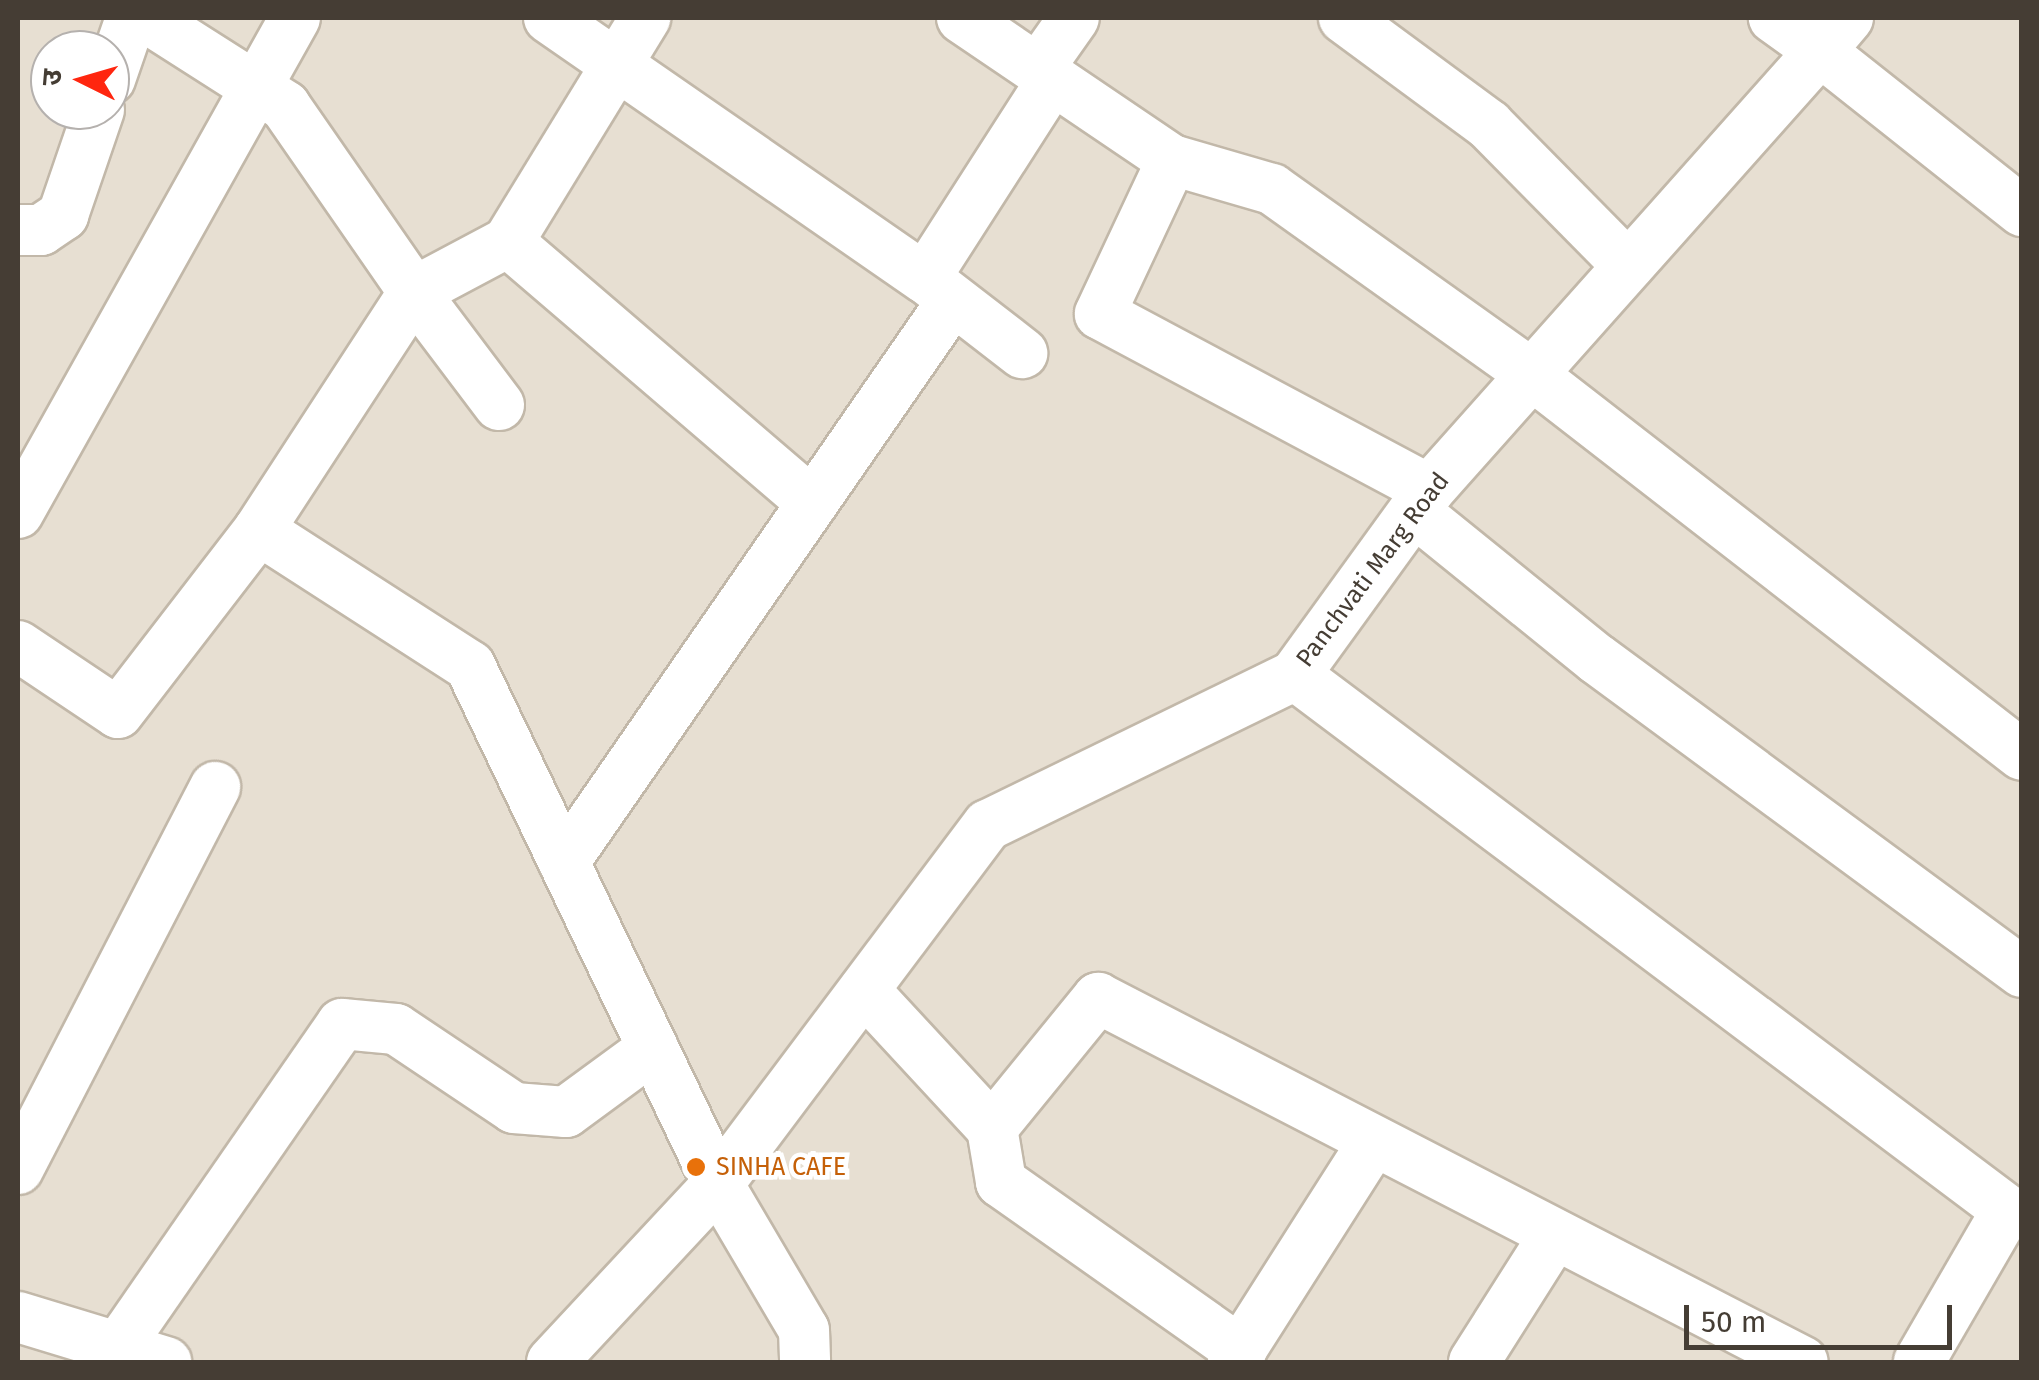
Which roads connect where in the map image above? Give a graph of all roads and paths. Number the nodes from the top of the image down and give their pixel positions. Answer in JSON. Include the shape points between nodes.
{"nodes":[{"id":1,"x":147,"y":18,"type":"edge"},
{"id":2,"x":295,"y":18,"type":"edge"},
{"id":3,"x":549,"y":18,"type":"edge"},
{"id":4,"x":644,"y":18,"type":"edge"},
{"id":5,"x":962,"y":18,"type":"edge"},
{"id":6,"x":1074,"y":18,"type":"edge"},
{"id":7,"x":1344,"y":18,"type":"edge"},
{"id":8,"x":1774,"y":18,"type":"edge"},
{"id":9,"x":1834,"y":34,"type":"edge"},
{"id":10,"x":617,"y":63,"type":"junction"},
{"id":11,"x":1045,"y":74,"type":"junction"},
{"id":12,"x":256,"y":87,"type":"junction"},
{"id":13,"x":92,"y":130,"type":"edge"},
{"id":14,"x":1172,"y":160,"type":"junction"},
{"id":15,"x":2022,"y":212,"type":"edge"},
{"id":16,"x":18,"y":230,"type":"edge"},
{"id":17,"x":508,"y":242,"type":"junction"},
{"id":18,"x":1628,"y":266,"type":"junction"},
{"id":19,"x":939,"y":289,"type":"junction"},
{"id":20,"x":414,"y":292,"type":"junction"},
{"id":21,"x":1022,"y":353,"type":"dead end"},
{"id":22,"x":1532,"y":374,"type":"junction"},
{"id":23,"x":499,"y":405,"type":"dead end"},
{"id":24,"x":1421,"y":500,"type":"junction"},
{"id":25,"x":813,"y":502,"type":"junction"},
{"id":26,"x":18,"y":512,"type":"edge"},
{"id":27,"x":259,"y":530,"type":"junction"},
{"id":28,"x":18,"y":646,"type":"edge"},
{"id":29,"x":1295,"y":675,"type":"junction"},
{"id":30,"x":2022,"y":754,"type":"edge"},
{"id":31,"x":215,"y":787,"type":"dead end"},
{"id":32,"x":564,"y":862,"type":"junction"},
{"id":33,"x":2022,"y":972,"type":"edge"},
{"id":34,"x":864,"y":990,"type":"junction"},
{"id":35,"x":653,"y":1048,"type":"junction"},
{"id":36,"x":992,"y":1128,"type":"junction"},
{"id":37,"x":1372,"y":1144,"type":"junction"},
{"id":38,"x":18,"y":1169,"type":"edge"},
{"id":39,"x":718,"y":1184,"type":"junction"},
{"id":40,"x":1554,"y":1236,"type":"junction"},
{"id":41,"x":2003,"y":1265,"type":"edge"},
{"id":42,"x":18,"y":1317,"type":"edge"},
{"id":43,"x":793,"y":1352,"type":"edge"},
{"id":44,"x":113,"y":1355,"type":"edge"},
{"id":45,"x":1237,"y":1357,"type":"edge"},
{"id":46,"x":166,"y":1362,"type":"edge"},
{"id":47,"x":552,"y":1362,"type":"edge"},
{"id":48,"x":1474,"y":1362,"type":"edge"},
{"id":49,"x":1803,"y":1362,"type":"edge"},
{"id":50,"x":1919,"y":1362,"type":"edge"}],
"edges":[{"from":1,"to":12,"type":"street"},
{"from":2,"to":12,"type":"street"},
{"from":3,"to":10,"type":"street"},
{"from":4,"to":10,"type":"street"},
{"from":5,"to":11,"type":"street"},
{"from":6,"to":11,"type":"street"},
{"from":7,"to":18,"type":"street","via":[[1489,125]]},
{"from":8,"to":9,"type":"street"},
{"from":9,"to":15,"type":"street"},
{"from":9,"to":18,"type":"street","name":"Panchvati Marg Road"},
{"from":10,"to":17,"type":"street"},
{"from":10,"to":19,"type":"street"},
{"from":11,"to":14,"type":"street"},
{"from":11,"to":19,"type":"street"},
{"from":12,"to":20,"type":"street","via":[[285,106]]},
{"from":12,"to":26,"type":"street"},
{"from":13,"to":16,"type":"street","via":[[63,215],[42,230]]},
{"from":14,"to":22,"type":"street","via":[[1272,189]]},
{"from":14,"to":24,"type":"street","via":[[1100,314]]},
{"from":17,"to":20,"type":"street"},
{"from":17,"to":25,"type":"street"},
{"from":18,"to":22,"type":"street","name":"Panchvati Marg Road"},
{"from":19,"to":21,"type":"street"},
{"from":19,"to":25,"type":"street"},
{"from":20,"to":23,"type":"street"},
{"from":20,"to":27,"type":"street"},
{"from":22,"to":24,"type":"street","name":"Panchvati Marg Road"},
{"from":22,"to":30,"type":"street"},
{"from":24,"to":29,"type":"street","name":"Panchvati Marg Road"},
{"from":24,"to":33,"type":"street","via":[[1644,695]]},
{"from":25,"to":32,"type":"street"},
{"from":27,"to":28,"type":"street","via":[[118,712]]},
{"from":27,"to":32,"type":"street","via":[[470,666]]},
{"from":29,"to":34,"type":"street","name":"Panchvati Marg Road","via":[[988,826]]},
{"from":29,"to":41,"type":"street","via":[[2007,1210]]},
{"from":31,"to":38,"type":"street"},
{"from":32,"to":35,"type":"street"},
{"from":34,"to":36,"type":"street"},
{"from":34,"to":39,"type":"street","name":"Panchvati Marg Road"},
{"from":35,"to":39,"type":"street"},
{"from":35,"to":44,"type":"street","via":[[566,1112],[514,1108],[396,1029],[342,1024]]},
{"from":36,"to":37,"type":"street","via":[[1098,998]]},
{"from":36,"to":45,"type":"street","via":[[1000,1182]]},
{"from":37,"to":40,"type":"street"},
{"from":37,"to":45,"type":"street"},
{"from":39,"to":43,"type":"street"},
{"from":39,"to":47,"type":"street","name":"Panchvati Marg Road"},
{"from":40,"to":48,"type":"street"},
{"from":40,"to":49,"type":"street"},
{"from":41,"to":50,"type":"street"},
{"from":42,"to":44,"type":"street"},
{"from":44,"to":46,"type":"street"}]}
